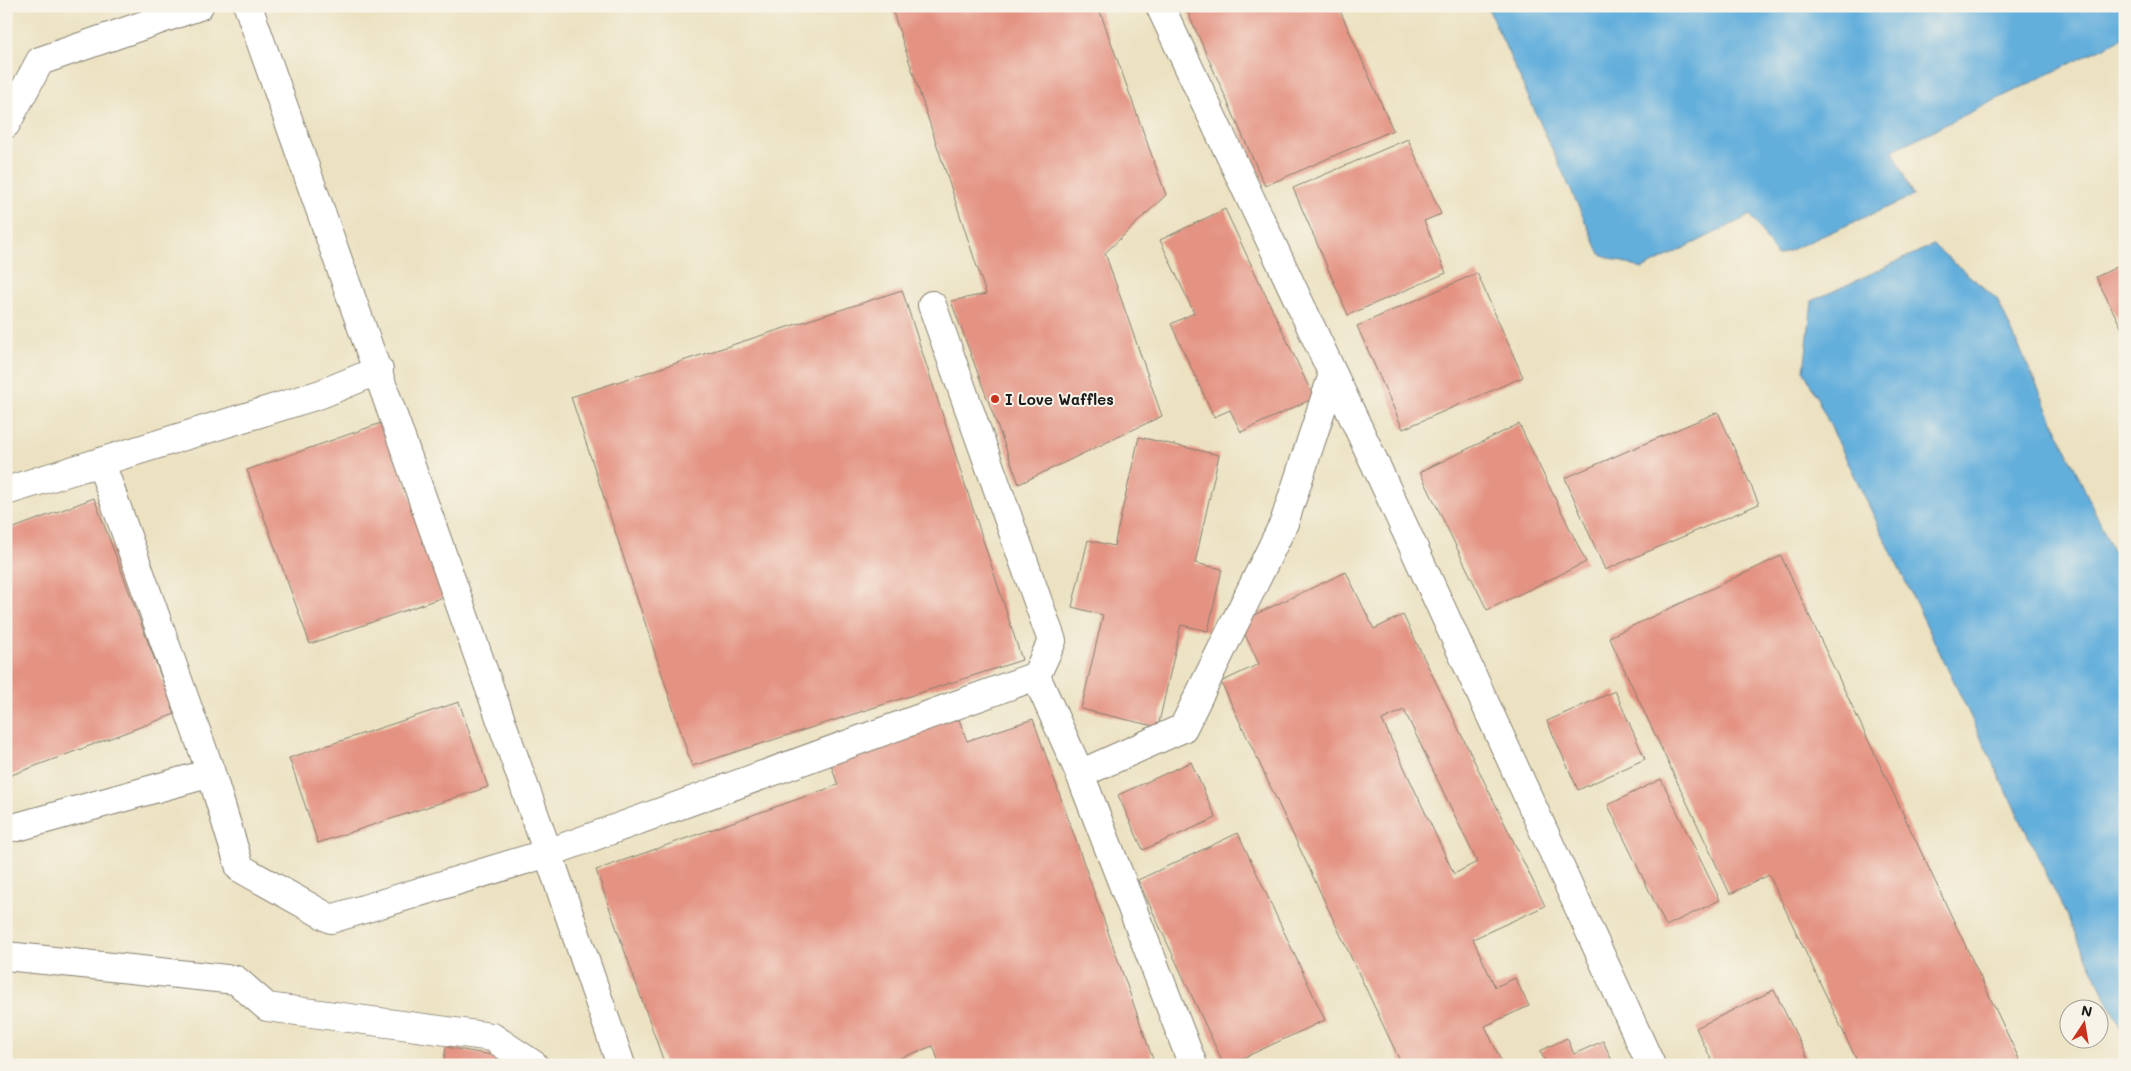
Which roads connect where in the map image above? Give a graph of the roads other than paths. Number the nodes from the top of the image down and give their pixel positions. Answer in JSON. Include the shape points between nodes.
{"nodes":[{"id":1,"x":199,"y":6,"type":"edge"},
{"id":2,"x":248,"y":6,"type":"edge"},
{"id":3,"x":1160,"y":6,"type":"edge"},
{"id":4,"x":6,"y":124,"type":"edge"},
{"id":5,"x":932,"y":305,"type":"dead end"},
{"id":6,"x":378,"y":370,"type":"junction"},
{"id":7,"x":1333,"y":374,"type":"junction"},
{"id":8,"x":101,"y":463,"type":"junction"},
{"id":9,"x":6,"y":491,"type":"edge"},
{"id":10,"x":1036,"y":676,"type":"junction"},
{"id":11,"x":211,"y":773,"type":"junction"},
{"id":12,"x":1080,"y":774,"type":"junction"},
{"id":13,"x":17,"y":828,"type":"dead end"},
{"id":14,"x":548,"y":853,"type":"junction"},
{"id":15,"x":6,"y":956,"type":"edge"},
{"id":16,"x":534,"y":1065,"type":"edge"},
{"id":17,"x":621,"y":1065,"type":"edge"},
{"id":18,"x":1193,"y":1065,"type":"edge"},
{"id":19,"x":1651,"y":1065,"type":"edge"}],
"edges":[{"from":1,"to":4,"type":"lane","via":[[40,61]]},
{"from":2,"to":6,"type":"lane"},
{"from":3,"to":7,"type":"lane"},
{"from":5,"to":10,"type":"lane","via":[[1052,641]]},
{"from":6,"to":8,"type":"lane","via":[[321,394]]},
{"from":6,"to":14,"type":"lane"},
{"from":7,"to":12,"type":"lane","via":[[1284,523],[1183,728]]},
{"from":7,"to":19,"type":"lane"},
{"from":8,"to":9,"type":"lane"},
{"from":8,"to":11,"type":"lane"},
{"from":10,"to":12,"type":"lane"},
{"from":10,"to":14,"type":"lane"},
{"from":11,"to":13,"type":"lane"},
{"from":11,"to":14,"type":"lane","via":[[240,868],[331,918]]},
{"from":12,"to":18,"type":"lane"},
{"from":14,"to":17,"type":"lane"},
{"from":15,"to":16,"type":"lane","via":[[236,980],[267,1007],[492,1038]]}]}
